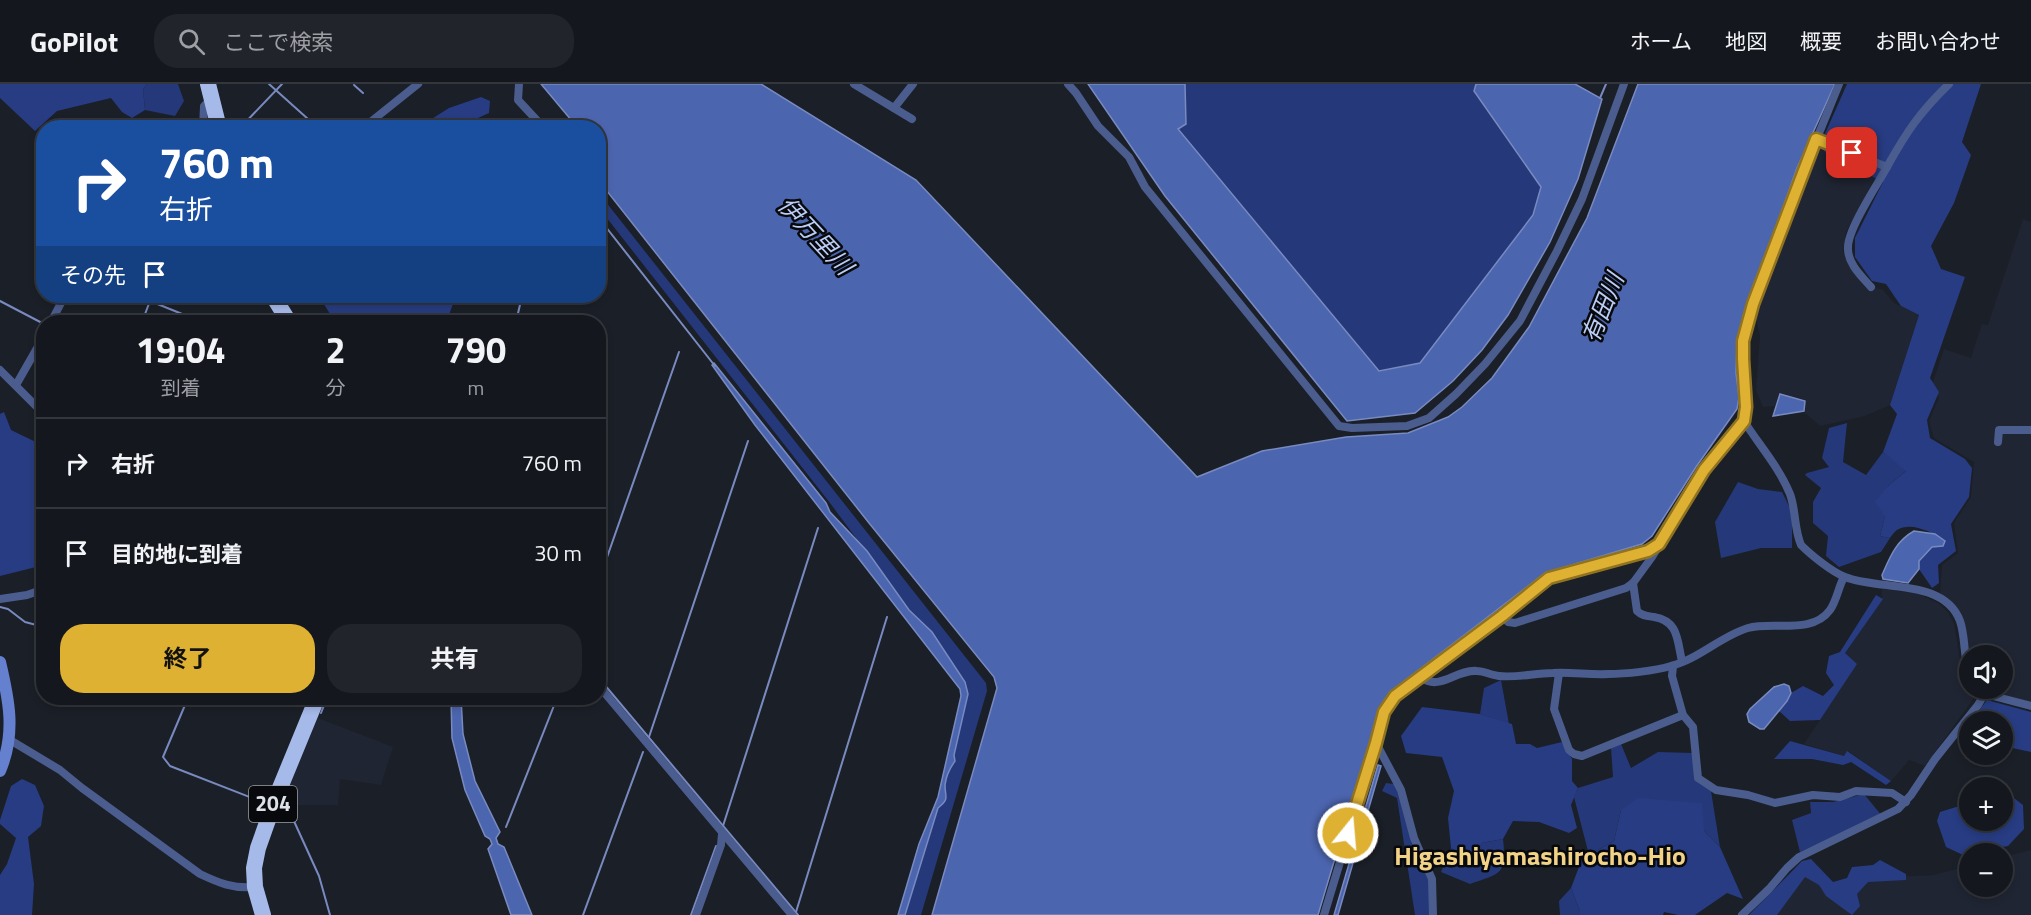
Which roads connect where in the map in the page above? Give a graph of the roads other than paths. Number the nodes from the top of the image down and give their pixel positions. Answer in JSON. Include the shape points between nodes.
{"nodes":[{"id":1,"x":418,"y":84,"type":"edge"},
{"id":2,"x":519,"y":84,"type":"edge"},
{"id":3,"x":854,"y":84,"type":"edge"},
{"id":4,"x":913,"y":84,"type":"edge"},
{"id":5,"x":1068,"y":84,"type":"edge"},
{"id":6,"x":1624,"y":84,"type":"edge"},
{"id":7,"x":1839,"y":84,"type":"edge"},
{"id":8,"x":1949,"y":84,"type":"edge"},
{"id":9,"x":210,"y":91,"type":"edge"},
{"id":10,"x":894,"y":108,"type":"junction"},
{"id":11,"x":912,"y":119,"type":"dead end"},
{"id":12,"x":203,"y":120,"type":"edge"},
{"id":13,"x":217,"y":120,"type":"edge"},
{"id":14,"x":373,"y":120,"type":"edge"},
{"id":15,"x":537,"y":120,"type":"edge"},
{"id":16,"x":1816,"y":139,"type":"junction"},
{"id":17,"x":1887,"y":167,"type":"junction"},
{"id":18,"x":1871,"y":287,"type":"dead end"},
{"id":19,"x":36,"y":350,"type":"edge"},
{"id":20,"x":0,"y":370,"type":"edge"},
{"id":21,"x":16,"y":385,"type":"junction"},
{"id":22,"x":36,"y":406,"type":"edge"},
{"id":23,"x":1744,"y":421,"type":"junction"},
{"id":24,"x":2031,"y":430,"type":"edge"},
{"id":25,"x":1998,"y":442,"type":"dead end"},
{"id":26,"x":1659,"y":544,"type":"junction"},
{"id":27,"x":1844,"y":577,"type":"junction"},
{"id":28,"x":1633,"y":583,"type":"junction"},
{"id":29,"x":36,"y":592,"type":"edge"},
{"id":30,"x":0,"y":599,"type":"edge"},
{"id":31,"x":1502,"y":616,"type":"junction"},
{"id":32,"x":1964,"y":645,"type":"edge"},
{"id":33,"x":1682,"y":661,"type":"junction"},
{"id":34,"x":0,"y":662,"type":"edge"},
{"id":35,"x":1673,"y":666,"type":"junction"},
{"id":36,"x":1559,"y":673,"type":"junction"},
{"id":37,"x":1421,"y":678,"type":"junction"},
{"id":38,"x":606,"y":695,"type":"edge"},
{"id":39,"x":1980,"y":699,"type":"edge"},
{"id":40,"x":2008,"y":699,"type":"edge"},
{"id":41,"x":314,"y":705,"type":"edge"},
{"id":42,"x":2031,"y":706,"type":"edge"},
{"id":43,"x":1683,"y":715,"type":"junction"},
{"id":44,"x":10,"y":740,"type":"junction"},
{"id":45,"x":1376,"y":743,"type":"junction"},
{"id":46,"x":0,"y":771,"type":"edge"},
{"id":47,"x":1906,"y":802,"type":"junction"},
{"id":48,"x":722,"y":834,"type":"junction"},
{"id":49,"x":255,"y":887,"type":"junction"},
{"id":50,"x":262,"y":915,"type":"edge"},
{"id":51,"x":696,"y":915,"type":"edge"},
{"id":52,"x":792,"y":915,"type":"edge"},
{"id":53,"x":1324,"y":915,"type":"edge"},
{"id":54,"x":1432,"y":915,"type":"edge"},
{"id":55,"x":1742,"y":915,"type":"edge"}],
"edges":[{"from":1,"to":14,"type":"street"},
{"from":2,"to":15,"type":"street","via":[[518,100]]},
{"from":3,"to":10,"type":"street"},
{"from":4,"to":10,"type":"street"},
{"from":5,"to":6,"type":"street","via":[[1098,126],[1129,157],[1145,187],[1339,426],[1352,428],[1407,426],[1429,418],[1485,364],[1520,321],[1582,199]]},
{"from":7,"to":16,"type":"street"},
{"from":8,"to":17,"type":"street","via":[[1906,132]]},
{"from":9,"to":12,"type":"street"},
{"from":9,"to":13,"type":"highway"},
{"from":10,"to":11,"type":"street"},
{"from":16,"to":17,"type":"street"},
{"from":16,"to":23,"type":"street","via":[[1743,341]]},
{"from":17,"to":18,"type":"street","via":[[1858,219],[1848,249],[1857,272]]},
{"from":19,"to":21,"type":"street"},
{"from":20,"to":21,"type":"street"},
{"from":21,"to":22,"type":"street"},
{"from":23,"to":26,"type":"street","via":[[1704,470]]},
{"from":23,"to":27,"type":"street","via":[[1790,494],[1801,545]]},
{"from":24,"to":25,"type":"street","via":[[1999,430]]},
{"from":26,"to":28,"type":"street"},
{"from":26,"to":31,"type":"street","via":[[1648,551],[1549,578]]},
{"from":27,"to":32,"type":"street","via":[[1916,588],[1936,596],[1960,621]]},
{"from":27,"to":33,"type":"street","via":[[1830,609],[1815,622],[1751,627]]},
{"from":28,"to":31,"type":"street","via":[[1515,623]]},
{"from":28,"to":33,"type":"street","via":[[1637,611],[1674,627]]},
{"from":29,"to":30,"type":"street"},
{"from":31,"to":37,"type":"street"},
{"from":33,"to":35,"type":"street"},
{"from":34,"to":44,"type":"street"},
{"from":35,"to":36,"type":"street","via":[[1608,675]]},
{"from":35,"to":43,"type":"street"},
{"from":36,"to":37,"type":"street","via":[[1512,677],[1477,670],[1442,682]]},
{"from":36,"to":43,"type":"street","via":[[1554,709],[1574,754],[1582,756]]},
{"from":37,"to":45,"type":"street","via":[[1389,703]]},
{"from":38,"to":48,"type":"street"},
{"from":39,"to":47,"type":"street"},
{"from":40,"to":42,"type":"street"},
{"from":41,"to":49,"type":"highway","number":"204","via":[[264,829],[254,868]]},
{"from":43,"to":47,"type":"street","via":[[1694,727],[1698,778],[1716,790],[1774,803],[1813,795],[1840,797],[1856,791],[1892,793]]},
{"from":44,"to":46,"type":"street"},
{"from":44,"to":49,"type":"street","via":[[60,770],[200,874],[221,885]]},
{"from":45,"to":53,"type":"street"},
{"from":45,"to":54,"type":"street","via":[[1401,790],[1414,838],[1432,879]]},
{"from":47,"to":55,"type":"street","via":[[1880,819],[1799,857]]},
{"from":48,"to":51,"type":"street"},
{"from":48,"to":52,"type":"street"},
{"from":49,"to":50,"type":"highway","number":"204"}]}
